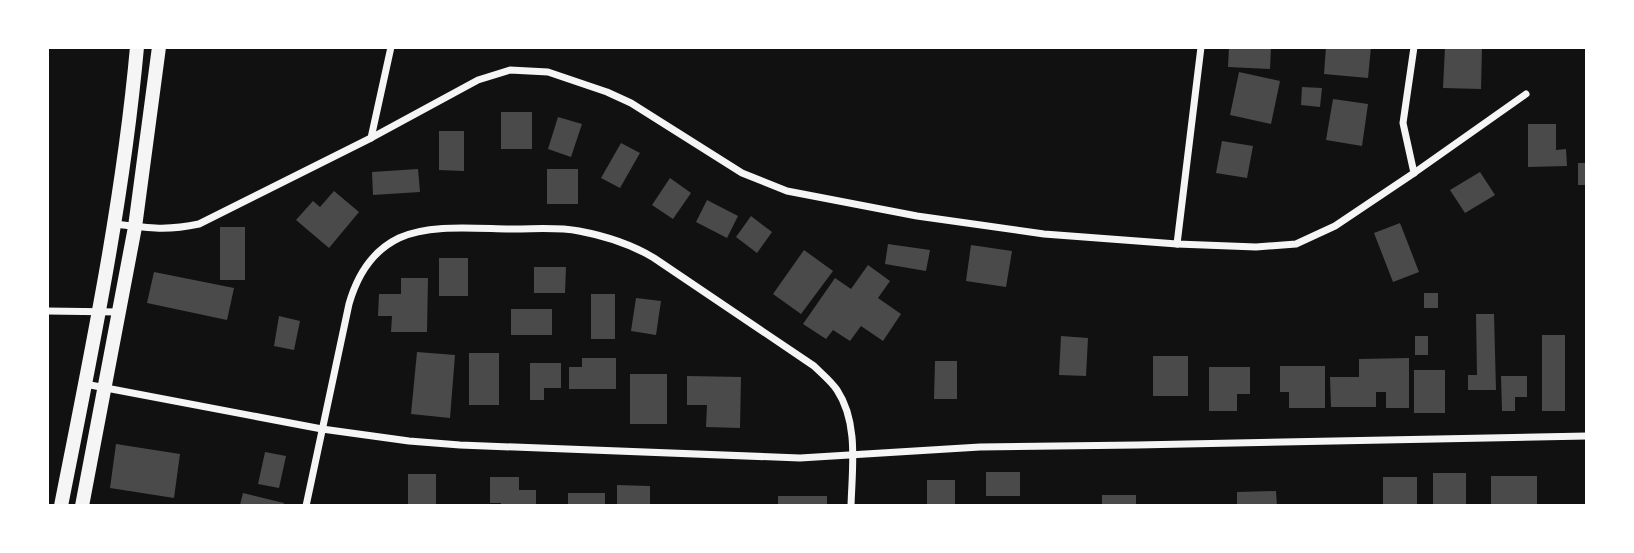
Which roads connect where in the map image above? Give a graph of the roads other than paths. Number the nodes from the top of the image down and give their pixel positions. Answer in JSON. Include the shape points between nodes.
{"nodes":[{"id":1,"x":137,"y":47,"type":"edge"},
{"id":2,"x":159,"y":47,"type":"edge"},
{"id":3,"x":391,"y":47,"type":"edge"},
{"id":4,"x":1201,"y":47,"type":"edge"},
{"id":5,"x":1415,"y":47,"type":"edge"},
{"id":6,"x":1526,"y":94,"type":"dead end"},
{"id":7,"x":372,"y":138,"type":"junction"},
{"id":8,"x":1414,"y":173,"type":"junction"},
{"id":9,"x":114,"y":224,"type":"junction"},
{"id":10,"x":135,"y":227,"type":"junction"},
{"id":11,"x":1177,"y":244,"type":"junction"},
{"id":12,"x":47,"y":311,"type":"edge"},
{"id":13,"x":99,"y":311,"type":"junction"},
{"id":14,"x":119,"y":312,"type":"junction"},
{"id":15,"x":85,"y":384,"type":"junction"},
{"id":16,"x":105,"y":387,"type":"junction"},
{"id":17,"x":322,"y":429,"type":"junction"},
{"id":18,"x":1587,"y":436,"type":"edge"},
{"id":19,"x":852,"y":456,"type":"junction"},
{"id":20,"x":61,"y":506,"type":"edge"},
{"id":21,"x":82,"y":506,"type":"edge"},
{"id":22,"x":306,"y":506,"type":"edge"},
{"id":23,"x":851,"y":506,"type":"edge"}],
"edges":[{"from":1,"to":9,"type":"main road"},
{"from":2,"to":10,"type":"main road"},
{"from":3,"to":7,"type":"street"},
{"from":4,"to":11,"type":"street"},
{"from":5,"to":8,"type":"street","via":[[1403,123]]},
{"from":6,"to":8,"type":"street"},
{"from":7,"to":10,"type":"street","via":[[199,224],[178,229]]},
{"from":7,"to":11,"type":"street","via":[[478,80],[510,70],[548,72],[631,103],[741,173],[787,191],[1044,234]]},
{"from":8,"to":11,"type":"street","via":[[1335,226],[1296,244]]},
{"from":9,"to":10,"type":"street"},
{"from":9,"to":13,"type":"main road"},
{"from":10,"to":14,"type":"main road"},
{"from":12,"to":13,"type":"street"},
{"from":13,"to":14,"type":"street"},
{"from":13,"to":15,"type":"main road"},
{"from":14,"to":16,"type":"main road"},
{"from":15,"to":16,"type":"street"},
{"from":15,"to":20,"type":"main road"},
{"from":16,"to":17,"type":"street"},
{"from":16,"to":21,"type":"main road"},
{"from":17,"to":19,"type":"street","via":[[460,444],[800,458]]},
{"from":17,"to":19,"type":"street","via":[[352,291],[364,268],[384,247],[410,233],[440,229],[562,229],[639,248],[814,366],[844,402]]},
{"from":17,"to":22,"type":"street"},
{"from":18,"to":19,"type":"street","via":[[979,447]]},
{"from":19,"to":23,"type":"street"}]}
